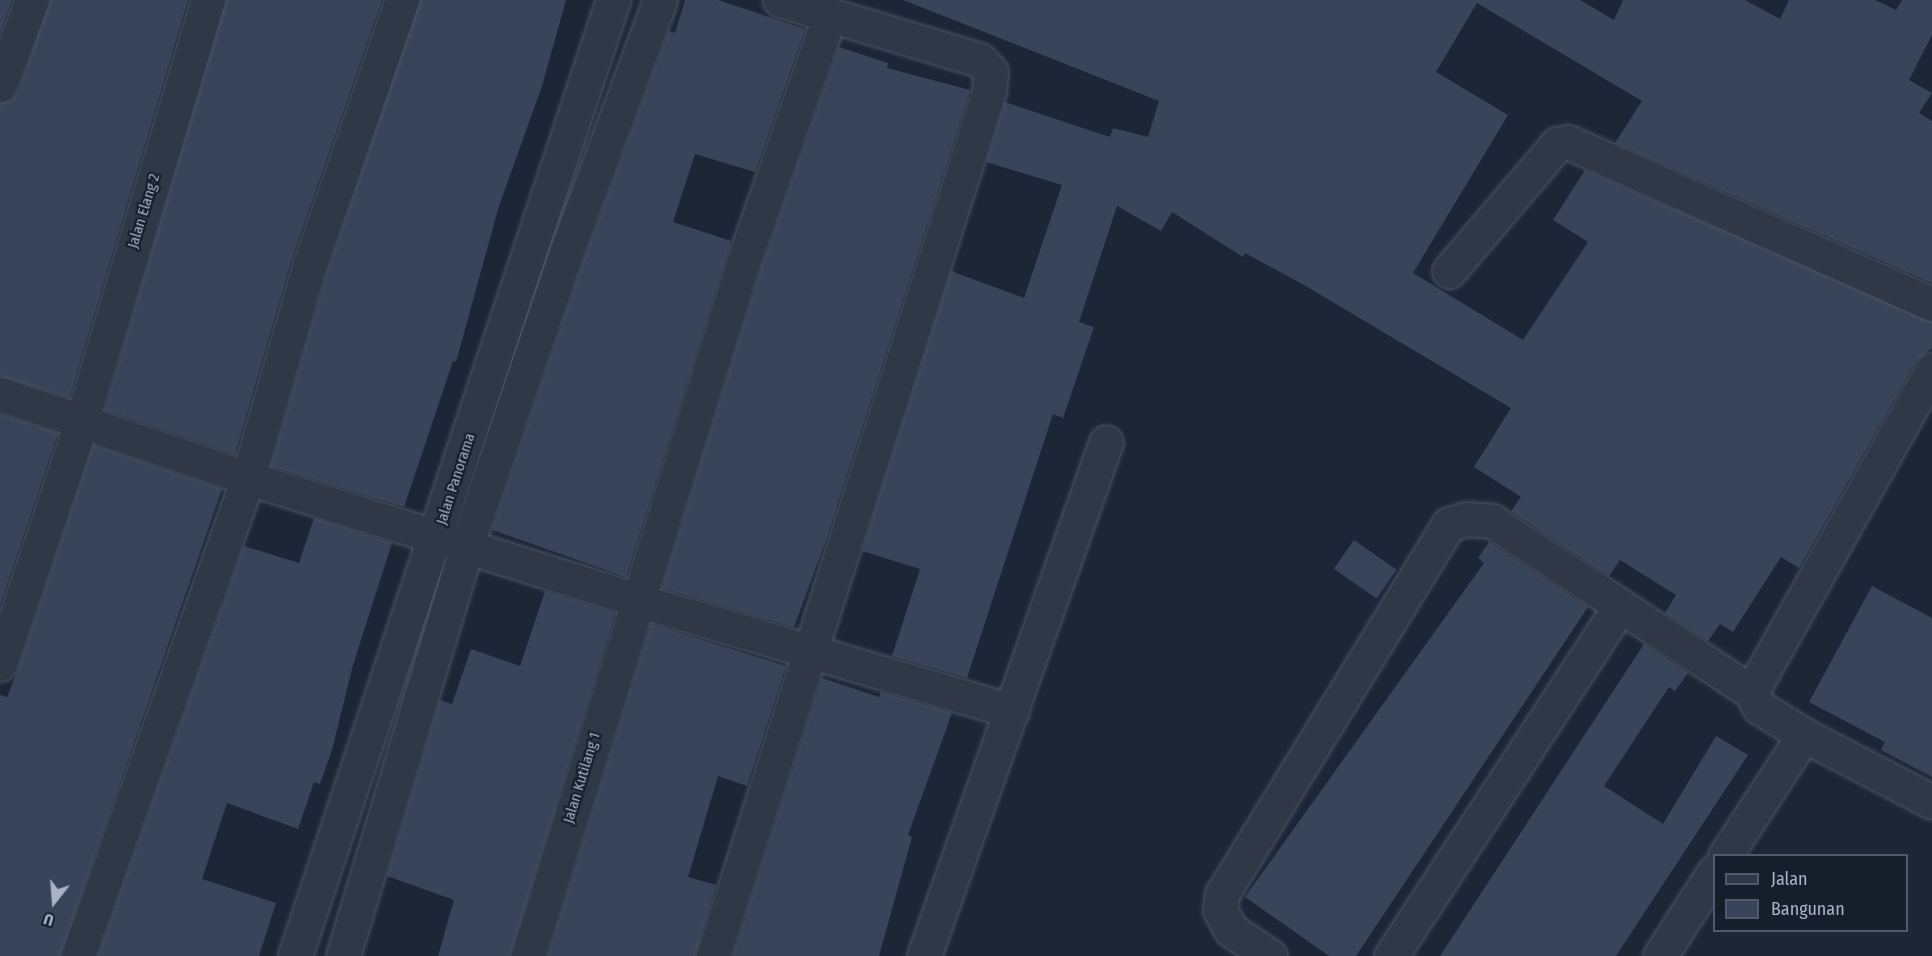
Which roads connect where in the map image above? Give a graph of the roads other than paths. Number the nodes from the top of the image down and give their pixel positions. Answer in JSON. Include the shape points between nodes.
{"nodes":[{"id":1,"x":32,"y":0,"type":"edge"},
{"id":2,"x":207,"y":0,"type":"edge"},
{"id":3,"x":402,"y":0,"type":"edge"},
{"id":4,"x":613,"y":0,"type":"edge"},
{"id":5,"x":660,"y":0,"type":"edge"},
{"id":6,"x":780,"y":0,"type":"edge"},
{"id":7,"x":830,"y":15,"type":"junction"},
{"id":8,"x":0,"y":85,"type":"edge"},
{"id":9,"x":1449,"y":271,"type":"dead end"},
{"id":10,"x":1932,"y":304,"type":"edge"},
{"id":11,"x":1932,"y":370,"type":"edge"},
{"id":12,"x":0,"y":394,"type":"edge"},
{"id":13,"x":81,"y":423,"type":"junction"},
{"id":14,"x":1106,"y":441,"type":"dead end"},
{"id":15,"x":248,"y":478,"type":"junction"},
{"id":16,"x":452,"y":539,"type":"junction"},
{"id":17,"x":638,"y":600,"type":"junction"},
{"id":18,"x":1619,"y":607,"type":"junction"},
{"id":19,"x":812,"y":652,"type":"junction"},
{"id":20,"x":0,"y":664,"type":"edge"},
{"id":21,"x":1751,"y":692,"type":"junction"},
{"id":22,"x":1012,"y":711,"type":"junction"},
{"id":23,"x":1804,"y":735,"type":"junction"},
{"id":24,"x":1932,"y":801,"type":"edge"},
{"id":25,"x":1726,"y":854,"type":"edge"},
{"id":26,"x":1713,"y":874,"type":"edge"},
{"id":27,"x":78,"y":956,"type":"edge"},
{"id":28,"x":295,"y":956,"type":"edge"},
{"id":29,"x":343,"y":956,"type":"edge"},
{"id":30,"x":528,"y":956,"type":"edge"},
{"id":31,"x":713,"y":956,"type":"edge"},
{"id":32,"x":924,"y":956,"type":"edge"},
{"id":33,"x":1270,"y":956,"type":"edge"},
{"id":34,"x":1391,"y":956,"type":"edge"},
{"id":35,"x":1660,"y":956,"type":"edge"}],
"edges":[{"from":1,"to":8,"type":"street"},
{"from":2,"to":13,"type":"street","name":"Jalan Elang 2"},
{"from":3,"to":15,"type":"street","via":[[309,267]]},
{"from":4,"to":16,"type":"street","name":"Jalan Panorama"},
{"from":5,"to":16,"type":"street","via":[[566,253]]},
{"from":6,"to":7,"type":"street"},
{"from":7,"to":17,"type":"street","name":"Jalan Kutilang 1","via":[[743,263]]},
{"from":7,"to":19,"type":"street","via":[[980,60],[991,72],[989,91]]},
{"from":9,"to":10,"type":"street","via":[[1557,144],[1568,141]]},
{"from":11,"to":21,"type":"street"},
{"from":12,"to":13,"type":"street"},
{"from":13,"to":15,"type":"street"},
{"from":13,"to":20,"type":"street","name":"Jalan Elang 2"},
{"from":14,"to":22,"type":"street"},
{"from":15,"to":16,"type":"street"},
{"from":15,"to":27,"type":"street"},
{"from":16,"to":17,"type":"street"},
{"from":16,"to":28,"type":"street","name":"Jalan Panorama"},
{"from":16,"to":29,"type":"street"},
{"from":17,"to":19,"type":"street"},
{"from":17,"to":30,"type":"street","name":"Jalan Kutilang 1"},
{"from":18,"to":21,"type":"street"},
{"from":18,"to":33,"type":"street","via":[[1492,521],[1483,518],[1449,524],[1222,894],[1220,910],[1231,930]]},
{"from":18,"to":34,"type":"street"},
{"from":19,"to":22,"type":"street"},
{"from":19,"to":31,"type":"street"},
{"from":21,"to":23,"type":"street","via":[[1759,707]]},
{"from":22,"to":32,"type":"street"},
{"from":23,"to":24,"type":"street"},
{"from":23,"to":25,"type":"street"},
{"from":26,"to":35,"type":"street"}]}
